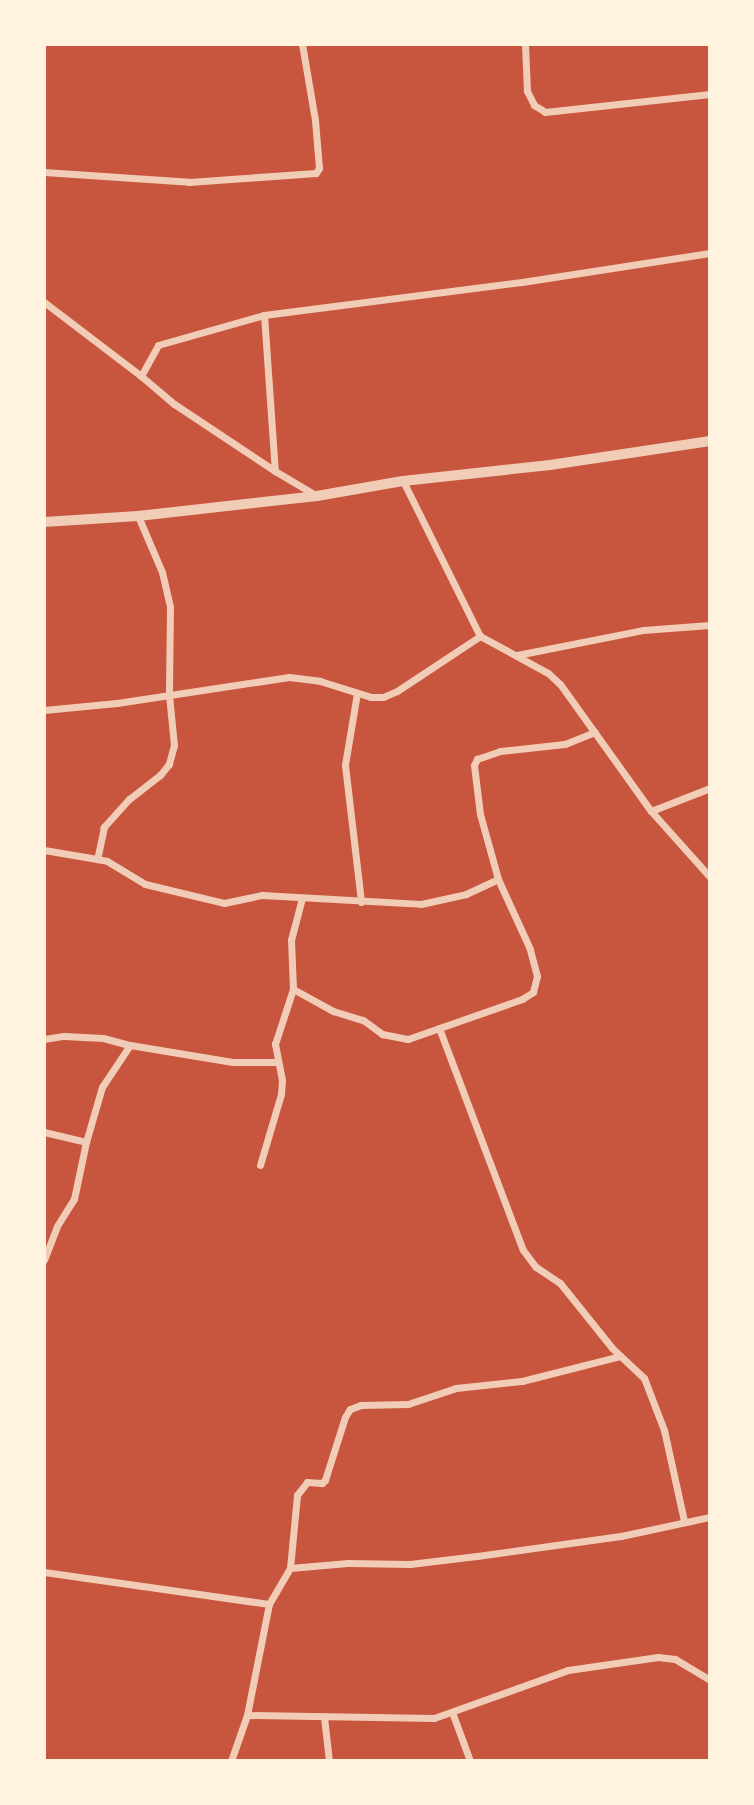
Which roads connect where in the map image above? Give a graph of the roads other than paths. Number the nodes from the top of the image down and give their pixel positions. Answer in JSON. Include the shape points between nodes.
{"nodes":[{"id":1,"x":302,"y":44,"type":"edge"},
{"id":2,"x":525,"y":44,"type":"edge"},
{"id":3,"x":710,"y":94,"type":"edge"},
{"id":4,"x":44,"y":172,"type":"edge"},
{"id":5,"x":710,"y":253,"type":"edge"},
{"id":6,"x":44,"y":302,"type":"edge"},
{"id":7,"x":264,"y":314,"type":"junction"},
{"id":8,"x":141,"y":376,"type":"junction"},
{"id":9,"x":710,"y":441,"type":"edge"},
{"id":10,"x":275,"y":471,"type":"junction"},
{"id":11,"x":403,"y":481,"type":"junction"},
{"id":12,"x":317,"y":496,"type":"junction"},
{"id":13,"x":138,"y":516,"type":"junction"},
{"id":14,"x":44,"y":522,"type":"edge"},
{"id":15,"x":710,"y":625,"type":"edge"},
{"id":16,"x":480,"y":636,"type":"junction"},
{"id":17,"x":516,"y":655,"type":"junction"},
{"id":18,"x":357,"y":693,"type":"junction"},
{"id":19,"x":169,"y":695,"type":"junction"},
{"id":20,"x":44,"y":710,"type":"edge"},
{"id":21,"x":596,"y":732,"type":"junction"},
{"id":22,"x":710,"y":789,"type":"edge"},
{"id":23,"x":651,"y":811,"type":"junction"},
{"id":24,"x":44,"y":850,"type":"edge"},
{"id":25,"x":97,"y":859,"type":"junction"},
{"id":26,"x":710,"y":877,"type":"edge"},
{"id":27,"x":498,"y":879,"type":"junction"},
{"id":28,"x":302,"y":898,"type":"junction"},
{"id":29,"x":361,"y":902,"type":"junction"},
{"id":30,"x":293,"y":989,"type":"junction"},
{"id":31,"x":439,"y":1028,"type":"junction"},
{"id":32,"x":44,"y":1039,"type":"edge"},
{"id":33,"x":131,"y":1045,"type":"junction"},
{"id":34,"x":276,"y":1062,"type":"junction"},
{"id":35,"x":44,"y":1132,"type":"edge"},
{"id":36,"x":86,"y":1142,"type":"junction"},
{"id":37,"x":260,"y":1165,"type":"dead end"},
{"id":38,"x":44,"y":1260,"type":"edge"},
{"id":39,"x":620,"y":1356,"type":"junction"},
{"id":40,"x":710,"y":1517,"type":"edge"},
{"id":41,"x":684,"y":1521,"type":"junction"},
{"id":42,"x":290,"y":1568,"type":"junction"},
{"id":43,"x":44,"y":1572,"type":"edge"},
{"id":44,"x":269,"y":1605,"type":"junction"},
{"id":45,"x":710,"y":1680,"type":"edge"},
{"id":46,"x":452,"y":1712,"type":"junction"},
{"id":47,"x":247,"y":1714,"type":"junction"},
{"id":48,"x":324,"y":1717,"type":"junction"},
{"id":49,"x":230,"y":1761,"type":"edge"},
{"id":50,"x":328,"y":1761,"type":"edge"},
{"id":51,"x":470,"y":1761,"type":"edge"}],
"edges":[{"from":1,"to":4,"type":"street","via":[[315,120],[316,173],[188,182]]},
{"from":2,"to":3,"type":"street","via":[[527,91],[534,105],[545,112]]},
{"from":5,"to":7,"type":"street"},
{"from":6,"to":8,"type":"street"},
{"from":7,"to":8,"type":"street","via":[[158,345]]},
{"from":7,"to":10,"type":"street"},
{"from":8,"to":10,"type":"street","via":[[184,411]]},
{"from":9,"to":11,"type":"street"},
{"from":10,"to":12,"type":"street"},
{"from":11,"to":12,"type":"street"},
{"from":11,"to":16,"type":"street"},
{"from":12,"to":13,"type":"street"},
{"from":13,"to":14,"type":"street"},
{"from":13,"to":19,"type":"street","via":[[162,572],[170,607]]},
{"from":15,"to":17,"type":"street","via":[[643,630]]},
{"from":16,"to":17,"type":"street"},
{"from":16,"to":18,"type":"street","via":[[397,691],[371,698]]},
{"from":17,"to":21,"type":"street","via":[[561,684]]},
{"from":18,"to":19,"type":"street","via":[[289,677]]},
{"from":18,"to":29,"type":"street","via":[[345,765]]},
{"from":19,"to":20,"type":"street"},
{"from":19,"to":25,"type":"street","via":[[174,733],[169,764],[104,827]]},
{"from":21,"to":23,"type":"street"},
{"from":21,"to":27,"type":"street","via":[[565,744],[500,751],[477,759],[473,776]]},
{"from":22,"to":23,"type":"street"},
{"from":23,"to":26,"type":"street"},
{"from":24,"to":25,"type":"street"},
{"from":25,"to":28,"type":"street","via":[[145,884],[224,903],[256,896]]},
{"from":27,"to":29,"type":"street","via":[[439,902]]},
{"from":27,"to":31,"type":"street","via":[[530,949],[536,986],[522,999]]},
{"from":28,"to":29,"type":"street"},
{"from":28,"to":30,"type":"street","via":[[290,957]]},
{"from":30,"to":31,"type":"street","via":[[395,1039]]},
{"from":30,"to":34,"type":"street","via":[[275,1044]]},
{"from":31,"to":39,"type":"street","via":[[523,1250],[536,1267],[559,1283]]},
{"from":32,"to":33,"type":"street","via":[[103,1038]]},
{"from":33,"to":34,"type":"street","via":[[233,1062]]},
{"from":33,"to":36,"type":"street","via":[[102,1087]]},
{"from":34,"to":37,"type":"street","via":[[281,1094]]},
{"from":35,"to":36,"type":"street"},
{"from":36,"to":38,"type":"street","via":[[74,1199]]},
{"from":39,"to":41,"type":"street","via":[[639,1371],[649,1387],[664,1430]]},
{"from":39,"to":42,"type":"street","via":[[522,1381],[456,1388],[408,1404],[350,1409],[325,1480],[307,1482],[297,1495]]},
{"from":40,"to":41,"type":"street"},
{"from":41,"to":42,"type":"street","via":[[621,1536],[490,1554]]},
{"from":42,"to":44,"type":"street"},
{"from":43,"to":44,"type":"street"},
{"from":44,"to":47,"type":"street"},
{"from":45,"to":46,"type":"street","via":[[676,1659],[635,1659],[568,1670]]},
{"from":46,"to":48,"type":"street","via":[[417,1720]]},
{"from":46,"to":51,"type":"street"},
{"from":47,"to":48,"type":"street"},
{"from":47,"to":49,"type":"street"},
{"from":48,"to":50,"type":"street"}]}
